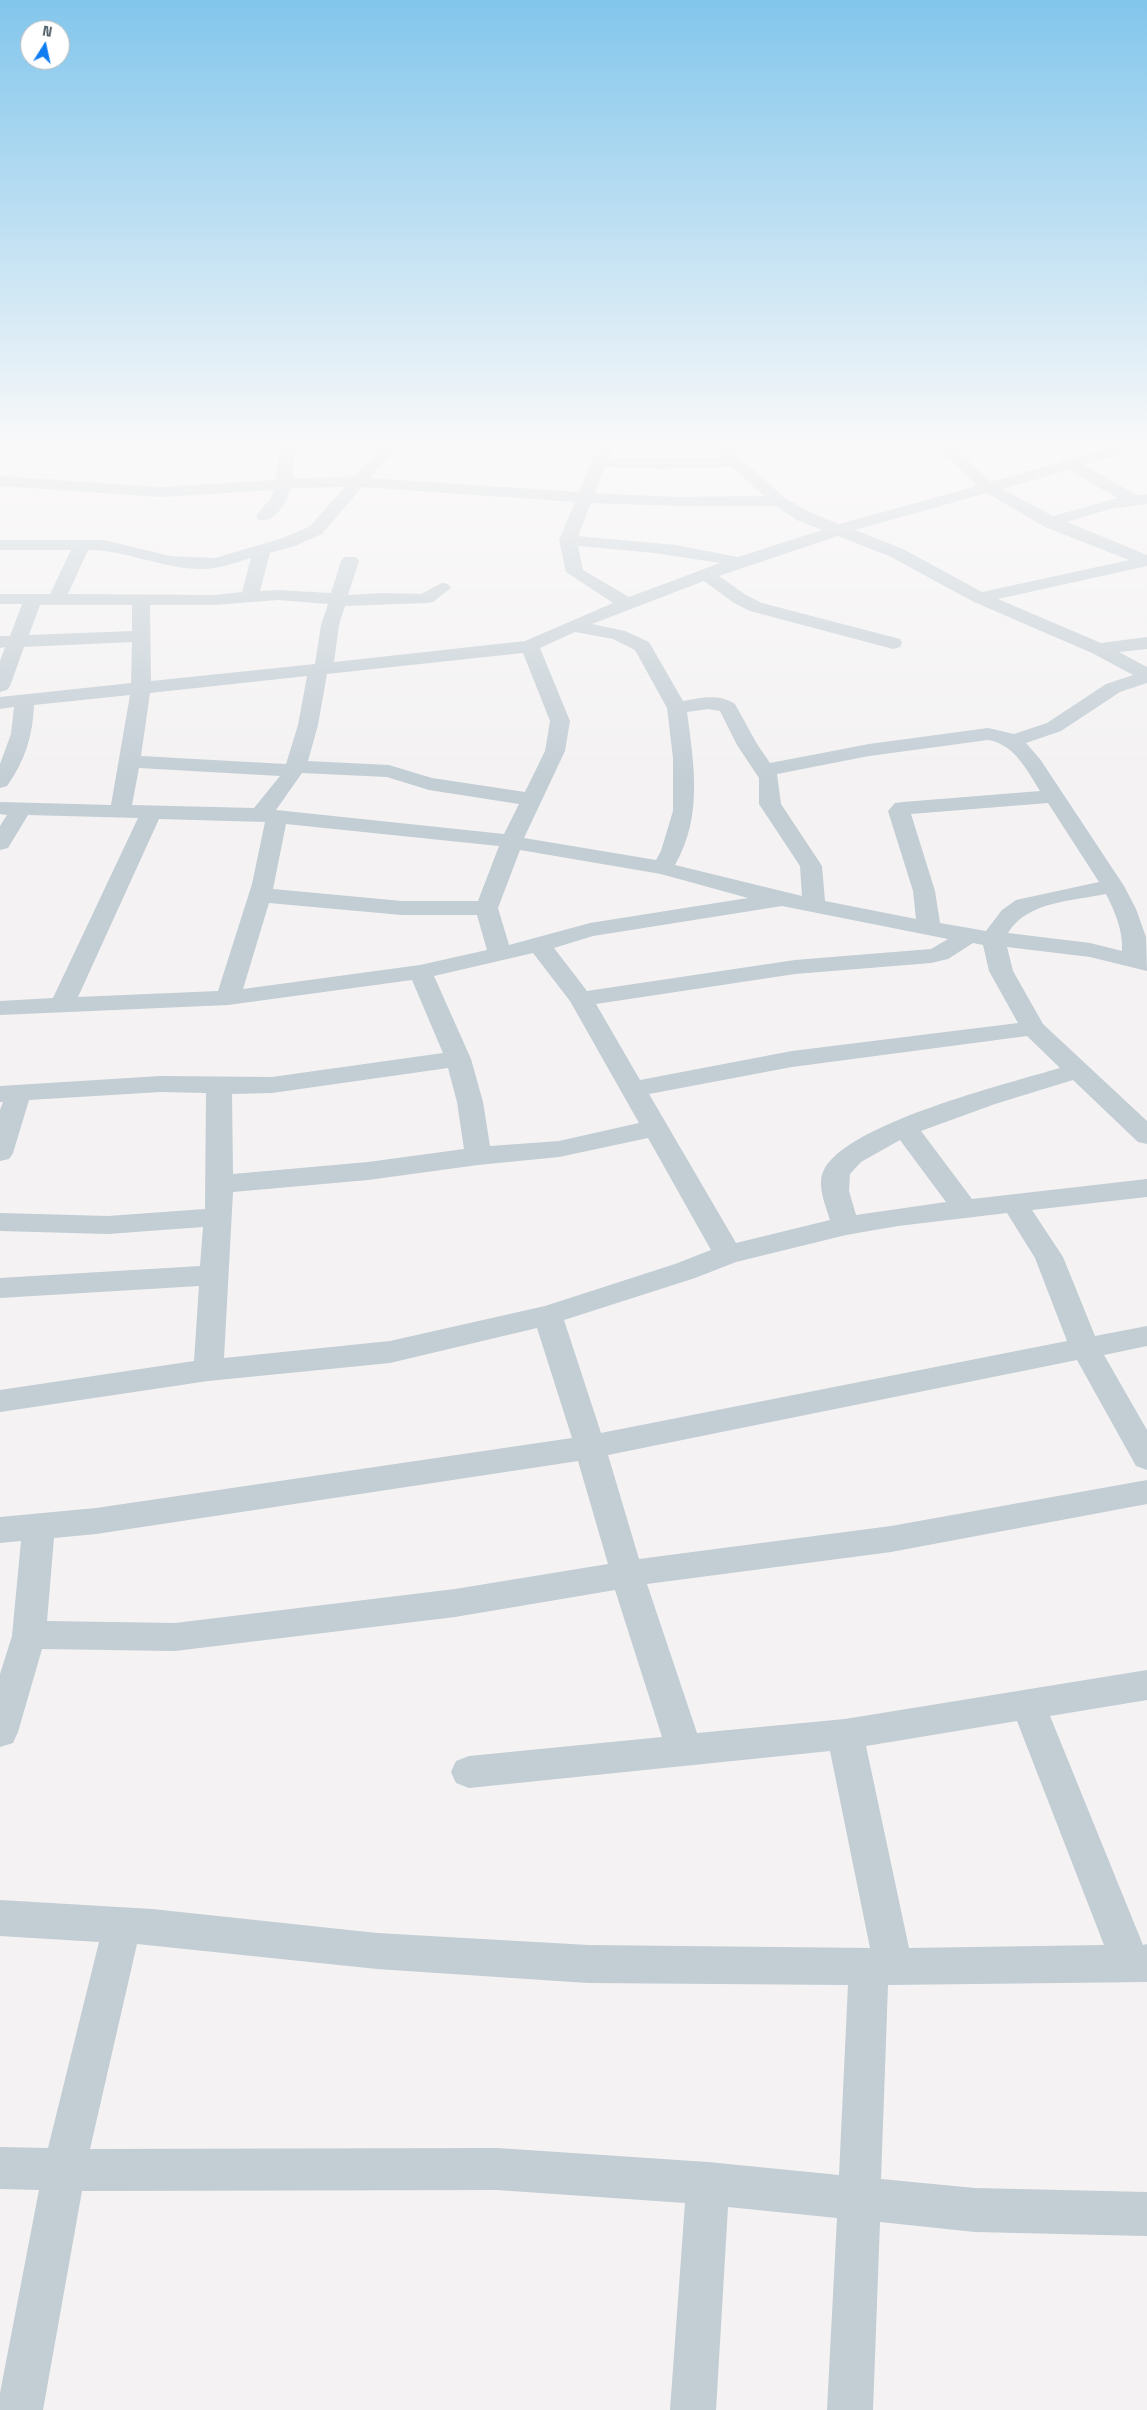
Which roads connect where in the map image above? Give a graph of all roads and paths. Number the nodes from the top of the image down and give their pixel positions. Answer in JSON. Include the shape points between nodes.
{"nodes":[{"id":1,"x":75,"y":558,"type":"edge"},
{"id":2,"x":160,"y":558,"type":"edge"},
{"id":3,"x":232,"y":558,"type":"edge"},
{"id":4,"x":260,"y":558,"type":"edge"},
{"id":5,"x":572,"y":558,"type":"edge"},
{"id":6,"x":725,"y":558,"type":"edge"},
{"id":7,"x":750,"y":558,"type":"edge"},
{"id":8,"x":907,"y":558,"type":"edge"},
{"id":9,"x":350,"y":561,"type":"dead end"},
{"id":10,"x":1147,"y":561,"type":"edge"},
{"id":11,"x":739,"y":562,"type":"junction"},
{"id":12,"x":706,"y":576,"type":"junction"},
{"id":13,"x":442,"y":588,"type":"dead end"},
{"id":14,"x":250,"y":597,"type":"junction"},
{"id":15,"x":57,"y":598,"type":"junction"},
{"id":16,"x":980,"y":598,"type":"junction"},
{"id":17,"x":0,"y":599,"type":"edge"},
{"id":18,"x":33,"y":599,"type":"junction"},
{"id":19,"x":141,"y":600,"type":"junction"},
{"id":20,"x":339,"y":600,"type":"junction"},
{"id":21,"x":627,"y":604,"type":"junction"},
{"id":22,"x":573,"y":626,"type":"junction"},
{"id":23,"x":140,"y":636,"type":"junction"},
{"id":24,"x":8,"y":642,"type":"edge"},
{"id":25,"x":894,"y":643,"type":"dead end"},
{"id":26,"x":1147,"y":643,"type":"edge"},
{"id":27,"x":530,"y":646,"type":"junction"},
{"id":28,"x":1099,"y":649,"type":"junction"},
{"id":29,"x":321,"y":669,"type":"junction"},
{"id":30,"x":1147,"y":676,"type":"edge"},
{"id":31,"x":0,"y":686,"type":"edge"},
{"id":32,"x":141,"y":687,"type":"junction"},
{"id":33,"x":24,"y":700,"type":"junction"},
{"id":34,"x":0,"y":703,"type":"edge"},
{"id":35,"x":677,"y":708,"type":"junction"},
{"id":36,"x":1014,"y":741,"type":"junction"},
{"id":37,"x":130,"y":762,"type":"junction"},
{"id":38,"x":294,"y":768,"type":"junction"},
{"id":39,"x":765,"y":770,"type":"junction"},
{"id":40,"x":0,"y":782,"type":"edge"},
{"id":41,"x":1055,"y":796,"type":"junction"},
{"id":42,"x":533,"y":800,"type":"junction"},
{"id":43,"x":10,"y":809,"type":"edge"},
{"id":44,"x":120,"y":811,"type":"junction"},
{"id":45,"x":150,"y":812,"type":"junction"},
{"id":46,"x":269,"y":816,"type":"junction"},
{"id":47,"x":512,"y":841,"type":"junction"},
{"id":48,"x":0,"y":843,"type":"edge"},
{"id":49,"x":662,"y":868,"type":"junction"},
{"id":50,"x":1113,"y":886,"type":"junction"},
{"id":51,"x":260,"y":894,"type":"junction"},
{"id":52,"x":782,"y":899,"type":"junction"},
{"id":53,"x":814,"y":904,"type":"junction"},
{"id":54,"x":487,"y":908,"type":"junction"},
{"id":55,"x":928,"y":927,"type":"junction"},
{"id":56,"x":980,"y":937,"type":"junction"},
{"id":57,"x":539,"y":945,"type":"junction"},
{"id":58,"x":1140,"y":949,"type":"edge"},
{"id":59,"x":500,"y":954,"type":"junction"},
{"id":60,"x":420,"y":972,"type":"junction"},
{"id":61,"x":228,"y":998,"type":"junction"},
{"id":62,"x":581,"y":999,"type":"junction"},
{"id":63,"x":62,"y":1006,"type":"junction"},
{"id":64,"x":0,"y":1008,"type":"edge"},
{"id":65,"x":1033,"y":1028,"type":"junction"},
{"id":66,"x":458,"y":1059,"type":"junction"},
{"id":67,"x":1077,"y":1071,"type":"junction"},
{"id":68,"x":219,"y":1086,"type":"junction"},
{"id":69,"x":634,"y":1089,"type":"junction"},
{"id":70,"x":9,"y":1094,"type":"edge"},
{"id":71,"x":654,"y":1128,"type":"junction"},
{"id":72,"x":905,"y":1128,"type":"junction"},
{"id":73,"x":1144,"y":1129,"type":"edge"},
{"id":74,"x":0,"y":1153,"type":"edge"},
{"id":75,"x":478,"y":1156,"type":"junction"},
{"id":76,"x":220,"y":1184,"type":"junction"},
{"id":77,"x":1147,"y":1188,"type":"edge"},
{"id":78,"x":1015,"y":1205,"type":"junction"},
{"id":79,"x":965,"y":1210,"type":"junction"},
{"id":80,"x":218,"y":1217,"type":"junction"},
{"id":81,"x":0,"y":1222,"type":"edge"},
{"id":82,"x":846,"y":1226,"type":"junction"},
{"id":83,"x":728,"y":1254,"type":"junction"},
{"id":84,"x":214,"y":1275,"type":"junction"},
{"id":85,"x":0,"y":1288,"type":"edge"},
{"id":86,"x":548,"y":1315,"type":"junction"},
{"id":87,"x":1147,"y":1336,"type":"edge"},
{"id":88,"x":1085,"y":1348,"type":"junction"},
{"id":89,"x":208,"y":1370,"type":"junction"},
{"id":90,"x":0,"y":1401,"type":"edge"},
{"id":91,"x":590,"y":1447,"type":"junction"},
{"id":92,"x":1147,"y":1458,"type":"edge"},
{"id":93,"x":1147,"y":1492,"type":"edge"},
{"id":94,"x":39,"y":1528,"type":"junction"},
{"id":95,"x":0,"y":1530,"type":"edge"},
{"id":96,"x":627,"y":1574,"type":"junction"},
{"id":97,"x":29,"y":1636,"type":"junction"},
{"id":98,"x":1147,"y":1685,"type":"edge"},
{"id":99,"x":1028,"y":1705,"type":"junction"},
{"id":100,"x":0,"y":1732,"type":"edge"},
{"id":101,"x":845,"y":1734,"type":"junction"},
{"id":102,"x":684,"y":1751,"type":"junction"},
{"id":103,"x":468,"y":1772,"type":"dead end"},
{"id":104,"x":0,"y":1918,"type":"edge"},
{"id":105,"x":122,"y":1926,"type":"junction"},
{"id":106,"x":1139,"y":1963,"type":"edge"},
{"id":107,"x":882,"y":1967,"type":"junction"},
{"id":108,"x":0,"y":2168,"type":"edge"},
{"id":109,"x":64,"y":2170,"type":"junction"},
{"id":110,"x":708,"y":2183,"type":"junction"},
{"id":111,"x":857,"y":2199,"type":"junction"},
{"id":112,"x":1147,"y":2214,"type":"edge"},
{"id":113,"x":20,"y":2410,"type":"edge"},
{"id":114,"x":693,"y":2410,"type":"edge"},
{"id":115,"x":850,"y":2410,"type":"edge"}],
"edges":[{"from":1,"to":15,"type":"street"},
{"from":2,"to":3,"type":"street","via":[[199,564]]},
{"from":4,"to":14,"type":"street"},
{"from":5,"to":21,"type":"street","via":[[575,572]]},
{"from":6,"to":11,"type":"street"},
{"from":7,"to":11,"type":"street"},
{"from":8,"to":16,"type":"street"},
{"from":9,"to":20,"type":"street"},
{"from":10,"to":16,"type":"street"},
{"from":11,"to":12,"type":"street"},
{"from":12,"to":21,"type":"street"},
{"from":12,"to":25,"type":"street","via":[[756,607]]},
{"from":13,"to":20,"type":"street","via":[[421,599]]},
{"from":14,"to":19,"type":"street"},
{"from":14,"to":20,"type":"street"},
{"from":15,"to":18,"type":"street"},
{"from":15,"to":19,"type":"street"},
{"from":16,"to":28,"type":"street"},
{"from":17,"to":18,"type":"street"},
{"from":18,"to":24,"type":"street"},
{"from":19,"to":23,"type":"street"},
{"from":20,"to":29,"type":"street"},
{"from":21,"to":22,"type":"street"},
{"from":22,"to":27,"type":"street"},
{"from":22,"to":35,"type":"street","via":[[618,635],[642,646]]},
{"from":23,"to":24,"type":"street"},
{"from":23,"to":32,"type":"street"},
{"from":24,"to":31,"type":"street"},
{"from":26,"to":28,"type":"street"},
{"from":27,"to":29,"type":"street"},
{"from":27,"to":42,"type":"street","via":[[560,721],[555,751]]},
{"from":28,"to":30,"type":"street"},
{"from":29,"to":32,"type":"street"},
{"from":29,"to":38,"type":"street","via":[[308,727]]},
{"from":30,"to":36,"type":"street","via":[[1113,688],[1054,727]]},
{"from":32,"to":33,"type":"street"},
{"from":32,"to":37,"type":"street"},
{"from":33,"to":34,"type":"street"},
{"from":33,"to":40,"type":"street","via":[[23,730],[16,755]]},
{"from":35,"to":39,"type":"street","via":[[708,703],[728,708],[746,745]]},
{"from":35,"to":49,"type":"street","via":[[683,758],[684,811],[672,851]]},
{"from":36,"to":39,"type":"street","via":[[988,734],[869,750]]},
{"from":36,"to":41,"type":"street"},
{"from":37,"to":38,"type":"street"},
{"from":37,"to":44,"type":"street"},
{"from":38,"to":42,"type":"street","via":[[389,771],[429,784]]},
{"from":38,"to":46,"type":"street"},
{"from":39,"to":53,"type":"street","via":[[770,804],[811,866]]},
{"from":41,"to":50,"type":"street"},
{"from":41,"to":55,"type":"street","via":[[903,808],[899,811],[924,891]]},
{"from":42,"to":47,"type":"street"},
{"from":43,"to":44,"type":"street"},
{"from":43,"to":48,"type":"street"},
{"from":44,"to":45,"type":"street"},
{"from":45,"to":46,"type":"street"},
{"from":45,"to":63,"type":"street"},
{"from":46,"to":47,"type":"street"},
{"from":46,"to":51,"type":"street"},
{"from":47,"to":49,"type":"street"},
{"from":47,"to":54,"type":"street"},
{"from":49,"to":52,"type":"street"},
{"from":50,"to":56,"type":"street","via":[[1024,905]]},
{"from":50,"to":58,"type":"street"},
{"from":51,"to":54,"type":"street","via":[[402,908]]},
{"from":51,"to":61,"type":"street"},
{"from":52,"to":53,"type":"street"},
{"from":52,"to":57,"type":"street","via":[[590,930]]},
{"from":53,"to":55,"type":"street"},
{"from":54,"to":59,"type":"street"},
{"from":55,"to":56,"type":"street"},
{"from":56,"to":58,"type":"street","via":[[1090,950]]},
{"from":56,"to":62,"type":"street","via":[[931,956],[795,967]]},
{"from":56,"to":65,"type":"street"},
{"from":57,"to":59,"type":"street"},
{"from":57,"to":62,"type":"street"},
{"from":59,"to":60,"type":"street"},
{"from":60,"to":61,"type":"street"},
{"from":60,"to":66,"type":"street"},
{"from":61,"to":63,"type":"street"},
{"from":62,"to":69,"type":"street"},
{"from":63,"to":64,"type":"street"},
{"from":65,"to":67,"type":"street"},
{"from":65,"to":69,"type":"street","via":[[792,1060]]},
{"from":66,"to":68,"type":"street","via":[[272,1085]]},
{"from":66,"to":75,"type":"street","via":[[470,1102]]},
{"from":67,"to":72,"type":"street","via":[[939,1114]]},
{"from":67,"to":73,"type":"street"},
{"from":68,"to":70,"type":"street","via":[[161,1084]]},
{"from":68,"to":76,"type":"street"},
{"from":69,"to":71,"type":"street"},
{"from":70,"to":74,"type":"street"},
{"from":71,"to":75,"type":"street","via":[[560,1149]]},
{"from":71,"to":83,"type":"street"},
{"from":72,"to":79,"type":"street"},
{"from":72,"to":82,"type":"street","via":[[849,1155],[837,1170],[834,1181]]},
{"from":75,"to":76,"type":"street","via":[[368,1171]]},
{"from":76,"to":80,"type":"street"},
{"from":77,"to":78,"type":"street"},
{"from":78,"to":79,"type":"street"},
{"from":78,"to":88,"type":"street","via":[[1049,1258]]},
{"from":79,"to":82,"type":"street"},
{"from":80,"to":81,"type":"street","via":[[108,1225]]},
{"from":80,"to":84,"type":"street"},
{"from":82,"to":83,"type":"street"},
{"from":83,"to":86,"type":"street"},
{"from":84,"to":85,"type":"street"},
{"from":84,"to":89,"type":"street"},
{"from":86,"to":89,"type":"street","via":[[390,1352]]},
{"from":86,"to":91,"type":"street"},
{"from":87,"to":88,"type":"street"},
{"from":88,"to":91,"type":"street"},
{"from":88,"to":92,"type":"street"},
{"from":89,"to":90,"type":"street"},
{"from":91,"to":94,"type":"street"},
{"from":91,"to":96,"type":"street"},
{"from":93,"to":96,"type":"street","via":[[891,1539]]},
{"from":94,"to":95,"type":"street"},
{"from":94,"to":97,"type":"street"},
{"from":96,"to":97,"type":"street","via":[[455,1603],[185,1636]]},
{"from":96,"to":102,"type":"street"},
{"from":97,"to":100,"type":"street"},
{"from":98,"to":99,"type":"street"},
{"from":99,"to":101,"type":"street"},
{"from":99,"to":106,"type":"street"},
{"from":101,"to":102,"type":"street"},
{"from":101,"to":107,"type":"street"},
{"from":102,"to":103,"type":"street"},
{"from":104,"to":105,"type":"street"},
{"from":105,"to":107,"type":"street","via":[[377,1951],[588,1964]]},
{"from":105,"to":109,"type":"street"},
{"from":106,"to":107,"type":"street"},
{"from":107,"to":111,"type":"street"},
{"from":108,"to":109,"type":"street"},
{"from":109,"to":110,"type":"street","via":[[497,2169]]},
{"from":109,"to":113,"type":"street"},
{"from":110,"to":111,"type":"street"},
{"from":110,"to":114,"type":"street"},
{"from":111,"to":112,"type":"street","via":[[975,2210]]},
{"from":111,"to":115,"type":"street"}]}
